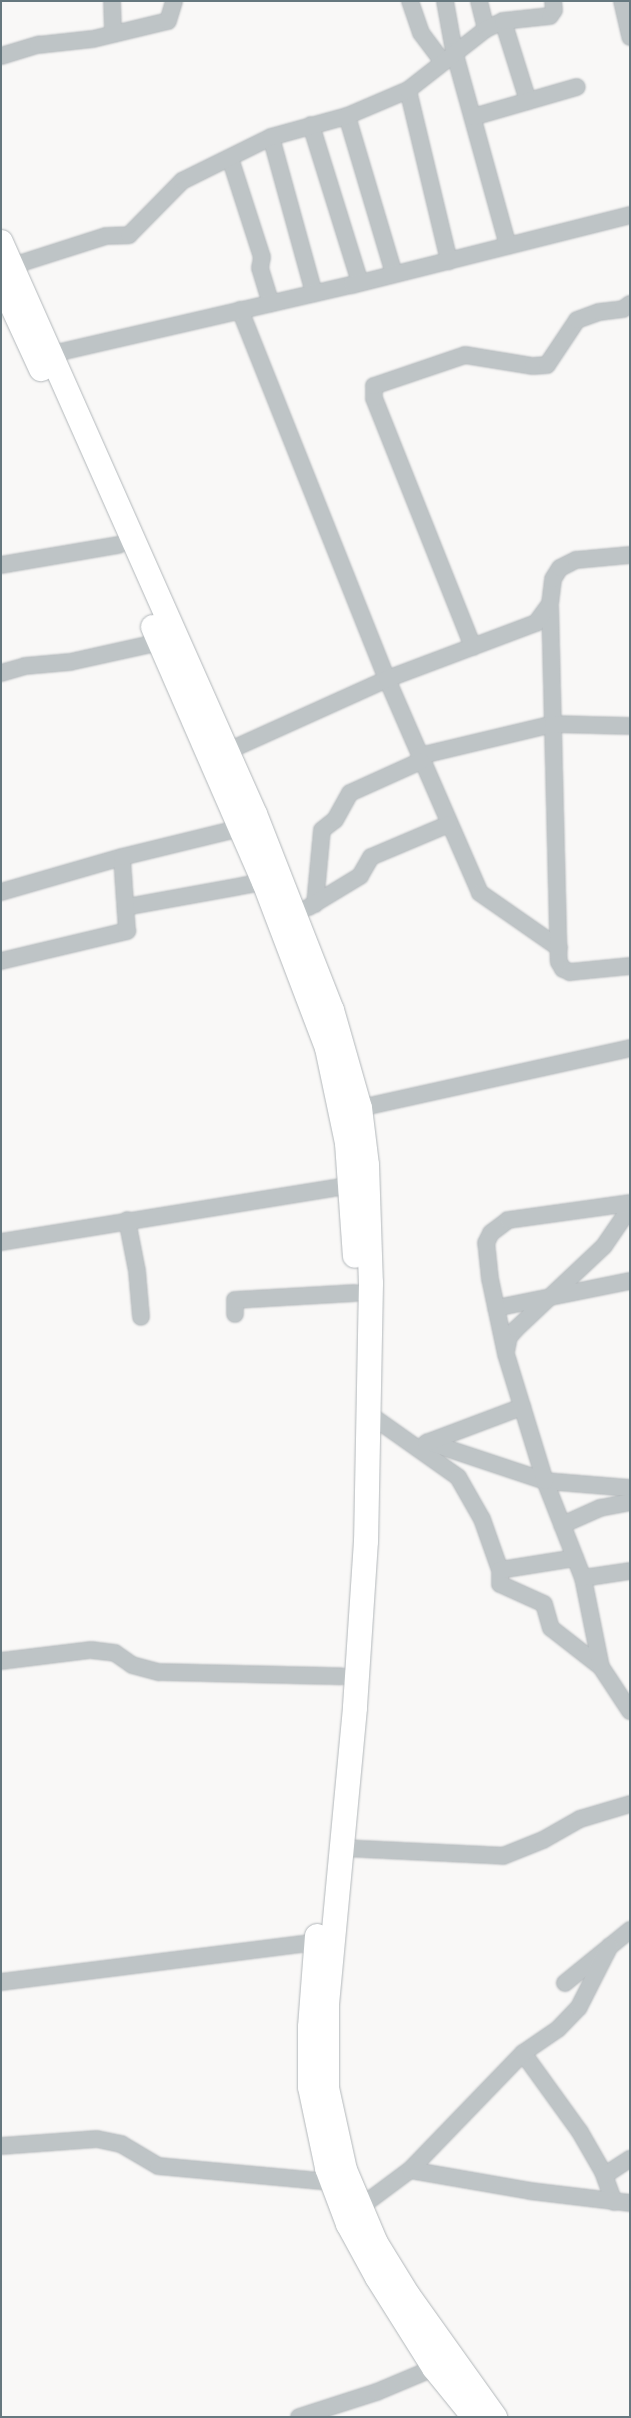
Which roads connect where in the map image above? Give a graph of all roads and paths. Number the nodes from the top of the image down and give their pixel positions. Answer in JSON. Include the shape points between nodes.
{"nodes":[{"id":1,"x":112,"y":1,"type":"edge"},
{"id":2,"x":174,"y":1,"type":"edge"},
{"id":3,"x":410,"y":1,"type":"edge"},
{"id":4,"x":445,"y":1,"type":"edge"},
{"id":5,"x":479,"y":1,"type":"edge"},
{"id":6,"x":553,"y":1,"type":"edge"},
{"id":7,"x":622,"y":1,"type":"edge"},
{"id":8,"x":503,"y":21,"type":"junction"},
{"id":9,"x":486,"y":29,"type":"junction"},
{"id":10,"x":113,"y":34,"type":"junction"},
{"id":11,"x":630,"y":37,"type":"edge"},
{"id":12,"x":1,"y":56,"type":"edge"},
{"id":13,"x":448,"y":56,"type":"junction"},
{"id":14,"x":577,"y":87,"type":"dead end"},
{"id":15,"x":408,"y":90,"type":"junction"},
{"id":16,"x":528,"y":101,"type":"junction"},
{"id":17,"x":347,"y":116,"type":"junction"},
{"id":18,"x":472,"y":117,"type":"junction"},
{"id":19,"x":311,"y":126,"type":"junction"},
{"id":20,"x":271,"y":137,"type":"junction"},
{"id":21,"x":230,"y":158,"type":"junction"},
{"id":22,"x":630,"y":215,"type":"edge"},
{"id":23,"x":1,"y":242,"type":"edge"},
{"id":24,"x":508,"y":246,"type":"junction"},
{"id":25,"x":449,"y":261,"type":"junction"},
{"id":26,"x":7,"y":274,"type":"edge"},
{"id":27,"x":394,"y":274,"type":"junction"},
{"id":28,"x":360,"y":282,"type":"junction"},
{"id":29,"x":314,"y":293,"type":"junction"},
{"id":30,"x":271,"y":303,"type":"junction"},
{"id":31,"x":630,"y":304,"type":"edge"},
{"id":32,"x":7,"y":307,"type":"edge"},
{"id":33,"x":240,"y":310,"type":"junction"},
{"id":34,"x":52,"y":354,"type":"junction"},
{"id":35,"x":118,"y":545,"type":"junction"},
{"id":36,"x":630,"y":555,"type":"edge"},
{"id":37,"x":1,"y":565,"type":"edge"},
{"id":38,"x":550,"y":604,"type":"junction"},
{"id":39,"x":160,"y":642,"type":"junction"},
{"id":40,"x":472,"y":648,"type":"junction"},
{"id":41,"x":1,"y":672,"type":"edge"},
{"id":42,"x":387,"y":679,"type":"junction"},
{"id":43,"x":553,"y":724,"type":"junction"},
{"id":44,"x":630,"y":726,"type":"edge"},
{"id":45,"x":219,"y":755,"type":"junction"},
{"id":46,"x":420,"y":759,"type":"junction"},
{"id":47,"x":449,"y":824,"type":"junction"},
{"id":48,"x":241,"y":828,"type":"junction"},
{"id":49,"x":122,"y":857,"type":"junction"},
{"id":50,"x":264,"y":882,"type":"junction"},
{"id":51,"x":1,"y":892,"type":"edge"},
{"id":52,"x":126,"y":908,"type":"junction"},
{"id":53,"x":306,"y":909,"type":"junction"},
{"id":54,"x":559,"y":948,"type":"junction"},
{"id":55,"x":1,"y":962,"type":"edge"},
{"id":56,"x":630,"y":966,"type":"edge"},
{"id":57,"x":628,"y":1053,"type":"edge"},
{"id":58,"x":360,"y":1108,"type":"junction"},
{"id":59,"x":351,"y":1185,"type":"junction"},
{"id":60,"x":630,"y":1203,"type":"edge"},
{"id":61,"x":630,"y":1208,"type":"edge"},
{"id":62,"x":127,"y":1220,"type":"junction"},
{"id":63,"x":1,"y":1242,"type":"edge"},
{"id":64,"x":630,"y":1281,"type":"edge"},
{"id":65,"x":355,"y":1293,"type":"junction"},
{"id":66,"x":552,"y":1296,"type":"junction"},
{"id":67,"x":496,"y":1308,"type":"junction"},
{"id":68,"x":235,"y":1314,"type":"dead end"},
{"id":69,"x":141,"y":1317,"type":"dead end"},
{"id":70,"x":506,"y":1354,"type":"junction"},
{"id":71,"x":522,"y":1406,"type":"junction"},
{"id":72,"x":369,"y":1414,"type":"junction"},
{"id":73,"x":422,"y":1444,"type":"junction"},
{"id":74,"x":545,"y":1481,"type":"junction"},
{"id":75,"x":630,"y":1488,"type":"edge"},
{"id":76,"x":630,"y":1502,"type":"edge"},
{"id":77,"x":562,"y":1525,"type":"junction"},
{"id":78,"x":575,"y":1558,"type":"junction"},
{"id":79,"x":500,"y":1570,"type":"junction"},
{"id":80,"x":630,"y":1571,"type":"edge"},
{"id":81,"x":583,"y":1578,"type":"junction"},
{"id":82,"x":1,"y":1661,"type":"edge"},
{"id":83,"x":601,"y":1667,"type":"junction"},
{"id":84,"x":341,"y":1676,"type":"junction"},
{"id":85,"x":630,"y":1711,"type":"edge"},
{"id":86,"x":630,"y":1804,"type":"edge"},
{"id":87,"x":342,"y":1848,"type":"junction"},
{"id":88,"x":630,"y":1930,"type":"edge"},
{"id":89,"x":325,"y":1941,"type":"junction"},
{"id":90,"x":610,"y":1946,"type":"junction"},
{"id":91,"x":1,"y":1982,"type":"edge"},
{"id":92,"x":565,"y":1983,"type":"dead end"},
{"id":93,"x":523,"y":2053,"type":"junction"},
{"id":94,"x":1,"y":2146,"type":"edge"},
{"id":95,"x":630,"y":2160,"type":"edge"},
{"id":96,"x":410,"y":2170,"type":"junction"},
{"id":97,"x":605,"y":2176,"type":"junction"},
{"id":98,"x":332,"y":2182,"type":"junction"},
{"id":99,"x":622,"y":2202,"type":"edge"},
{"id":100,"x":359,"y":2208,"type":"junction"},
{"id":101,"x":434,"y":2368,"type":"junction"},
{"id":102,"x":465,"y":2414,"type":"edge"},
{"id":103,"x":299,"y":2417,"type":"edge"},
{"id":104,"x":495,"y":2417,"type":"edge"}],
"edges":[{"from":1,"to":10,"type":"street"},
{"from":2,"to":10,"type":"street","via":[[168,21]]},
{"from":3,"to":13,"type":"street","via":[[414,19]]},
{"from":4,"to":13,"type":"street"},
{"from":5,"to":9,"type":"street"},
{"from":6,"to":8,"type":"street","via":[[554,10],[550,16]]},
{"from":7,"to":11,"type":"street"},
{"from":8,"to":9,"type":"street"},
{"from":8,"to":16,"type":"street"},
{"from":9,"to":13,"type":"street"},
{"from":10,"to":12,"type":"street","via":[[38,45]]},
{"from":13,"to":15,"type":"street"},
{"from":13,"to":18,"type":"street"},
{"from":14,"to":16,"type":"street"},
{"from":15,"to":17,"type":"street"},
{"from":15,"to":25,"type":"street"},
{"from":16,"to":18,"type":"street"},
{"from":17,"to":19,"type":"street"},
{"from":17,"to":27,"type":"street"},
{"from":18,"to":24,"type":"street"},
{"from":19,"to":20,"type":"street"},
{"from":19,"to":28,"type":"street"},
{"from":20,"to":21,"type":"street"},
{"from":20,"to":29,"type":"street"},
{"from":21,"to":26,"type":"street","via":[[182,181],[129,235],[106,236]]},
{"from":21,"to":30,"type":"street","via":[[262,257],[260,268]]},
{"from":22,"to":24,"type":"street"},
{"from":23,"to":26,"type":"highway"},
{"from":24,"to":25,"type":"street"},
{"from":25,"to":27,"type":"street"},
{"from":26,"to":32,"type":"highway"},
{"from":26,"to":34,"type":"highway"},
{"from":27,"to":28,"type":"street"},
{"from":28,"to":29,"type":"street"},
{"from":29,"to":30,"type":"street"},
{"from":30,"to":33,"type":"street"},
{"from":31,"to":40,"type":"street","via":[[623,309],[599,312],[577,320],[547,365],[533,366],[465,355],[374,386],[374,398]]},
{"from":32,"to":35,"type":"highway"},
{"from":33,"to":34,"type":"street"},
{"from":33,"to":42,"type":"street"},
{"from":34,"to":45,"type":"highway"},
{"from":35,"to":37,"type":"street"},
{"from":35,"to":39,"type":"highway"},
{"from":36,"to":38,"type":"street","via":[[576,560],[560,568],[553,579]]},
{"from":38,"to":40,"type":"street","via":[[536,624]]},
{"from":38,"to":43,"type":"street"},
{"from":39,"to":41,"type":"street","via":[[70,662],[24,666]]},
{"from":39,"to":45,"type":"highway"},
{"from":40,"to":42,"type":"street"},
{"from":42,"to":45,"type":"street"},
{"from":42,"to":46,"type":"street"},
{"from":43,"to":44,"type":"street"},
{"from":43,"to":46,"type":"street"},
{"from":43,"to":54,"type":"street"},
{"from":45,"to":48,"type":"highway"},
{"from":45,"to":53,"type":"highway"},
{"from":46,"to":47,"type":"street"},
{"from":46,"to":53,"type":"street","via":[[350,793],[335,820],[322,830]]},
{"from":47,"to":53,"type":"street","via":[[371,857],[360,876]]},
{"from":47,"to":54,"type":"street","via":[[480,893]]},
{"from":48,"to":49,"type":"street"},
{"from":48,"to":50,"type":"highway"},
{"from":49,"to":51,"type":"street"},
{"from":49,"to":52,"type":"street"},
{"from":50,"to":52,"type":"street"},
{"from":50,"to":59,"type":"highway","via":[[327,1048],[344,1121]]},
{"from":52,"to":55,"type":"street","via":[[127,931]]},
{"from":53,"to":58,"type":"highway"},
{"from":54,"to":56,"type":"street","via":[[562,969],[570,972]]},
{"from":57,"to":58,"type":"street"},
{"from":58,"to":72,"type":"highway","via":[[369,1205]]},
{"from":59,"to":62,"type":"street"},
{"from":59,"to":65,"type":"highway"},
{"from":60,"to":67,"type":"street","via":[[508,1220],[499,1225],[486,1243]]},
{"from":61,"to":66,"type":"street","via":[[604,1246]]},
{"from":62,"to":63,"type":"street"},
{"from":62,"to":69,"type":"street","via":[[138,1271]]},
{"from":64,"to":66,"type":"street"},
{"from":65,"to":68,"type":"street","via":[[234,1300]]},
{"from":65,"to":84,"type":"highway","via":[[349,1544]]},
{"from":66,"to":67,"type":"street"},
{"from":66,"to":70,"type":"street","via":[[513,1333]]},
{"from":67,"to":70,"type":"street"},
{"from":70,"to":71,"type":"street"},
{"from":71,"to":73,"type":"street"},
{"from":71,"to":74,"type":"street"},
{"from":72,"to":73,"type":"street"},
{"from":72,"to":87,"type":"highway","via":[[363,1600]]},
{"from":73,"to":74,"type":"street"},
{"from":73,"to":79,"type":"street","via":[[458,1477],[467,1490],[482,1519]]},
{"from":74,"to":75,"type":"street"},
{"from":74,"to":77,"type":"street"},
{"from":76,"to":77,"type":"street","via":[[600,1508]]},
{"from":77,"to":78,"type":"street"},
{"from":78,"to":79,"type":"street"},
{"from":78,"to":81,"type":"street"},
{"from":79,"to":83,"type":"street","via":[[500,1584],[544,1604],[551,1628]]},
{"from":80,"to":81,"type":"street"},
{"from":81,"to":83,"type":"street"},
{"from":82,"to":84,"type":"street","via":[[91,1650],[114,1653],[132,1665],[159,1672]]},
{"from":83,"to":85,"type":"street"},
{"from":84,"to":89,"type":"highway"},
{"from":86,"to":87,"type":"street","via":[[580,1819],[543,1840],[503,1856]]},
{"from":87,"to":89,"type":"highway"},
{"from":88,"to":90,"type":"street"},
{"from":89,"to":91,"type":"street"},
{"from":89,"to":98,"type":"highway","via":[[310,2027],[310,2087],[315,2121]]},
{"from":89,"to":100,"type":"highway","via":[[327,2088],[337,2144]]},
{"from":90,"to":92,"type":"street"},
{"from":90,"to":93,"type":"street","via":[[579,2007],[558,2029]]},
{"from":93,"to":96,"type":"street"},
{"from":93,"to":97,"type":"street","via":[[580,2132]]},
{"from":94,"to":98,"type":"street","via":[[39,2145],[74,2138],[103,2139],[131,2148],[158,2166]]},
{"from":95,"to":97,"type":"street"},
{"from":96,"to":99,"type":"street"},
{"from":96,"to":100,"type":"street"},
{"from":97,"to":99,"type":"street"},
{"from":98,"to":101,"type":"highway","via":[[362,2250]]},
{"from":100,"to":104,"type":"highway","via":[[408,2295]]},
{"from":101,"to":102,"type":"highway"},
{"from":101,"to":103,"type":"street","via":[[377,2392]]}]}
